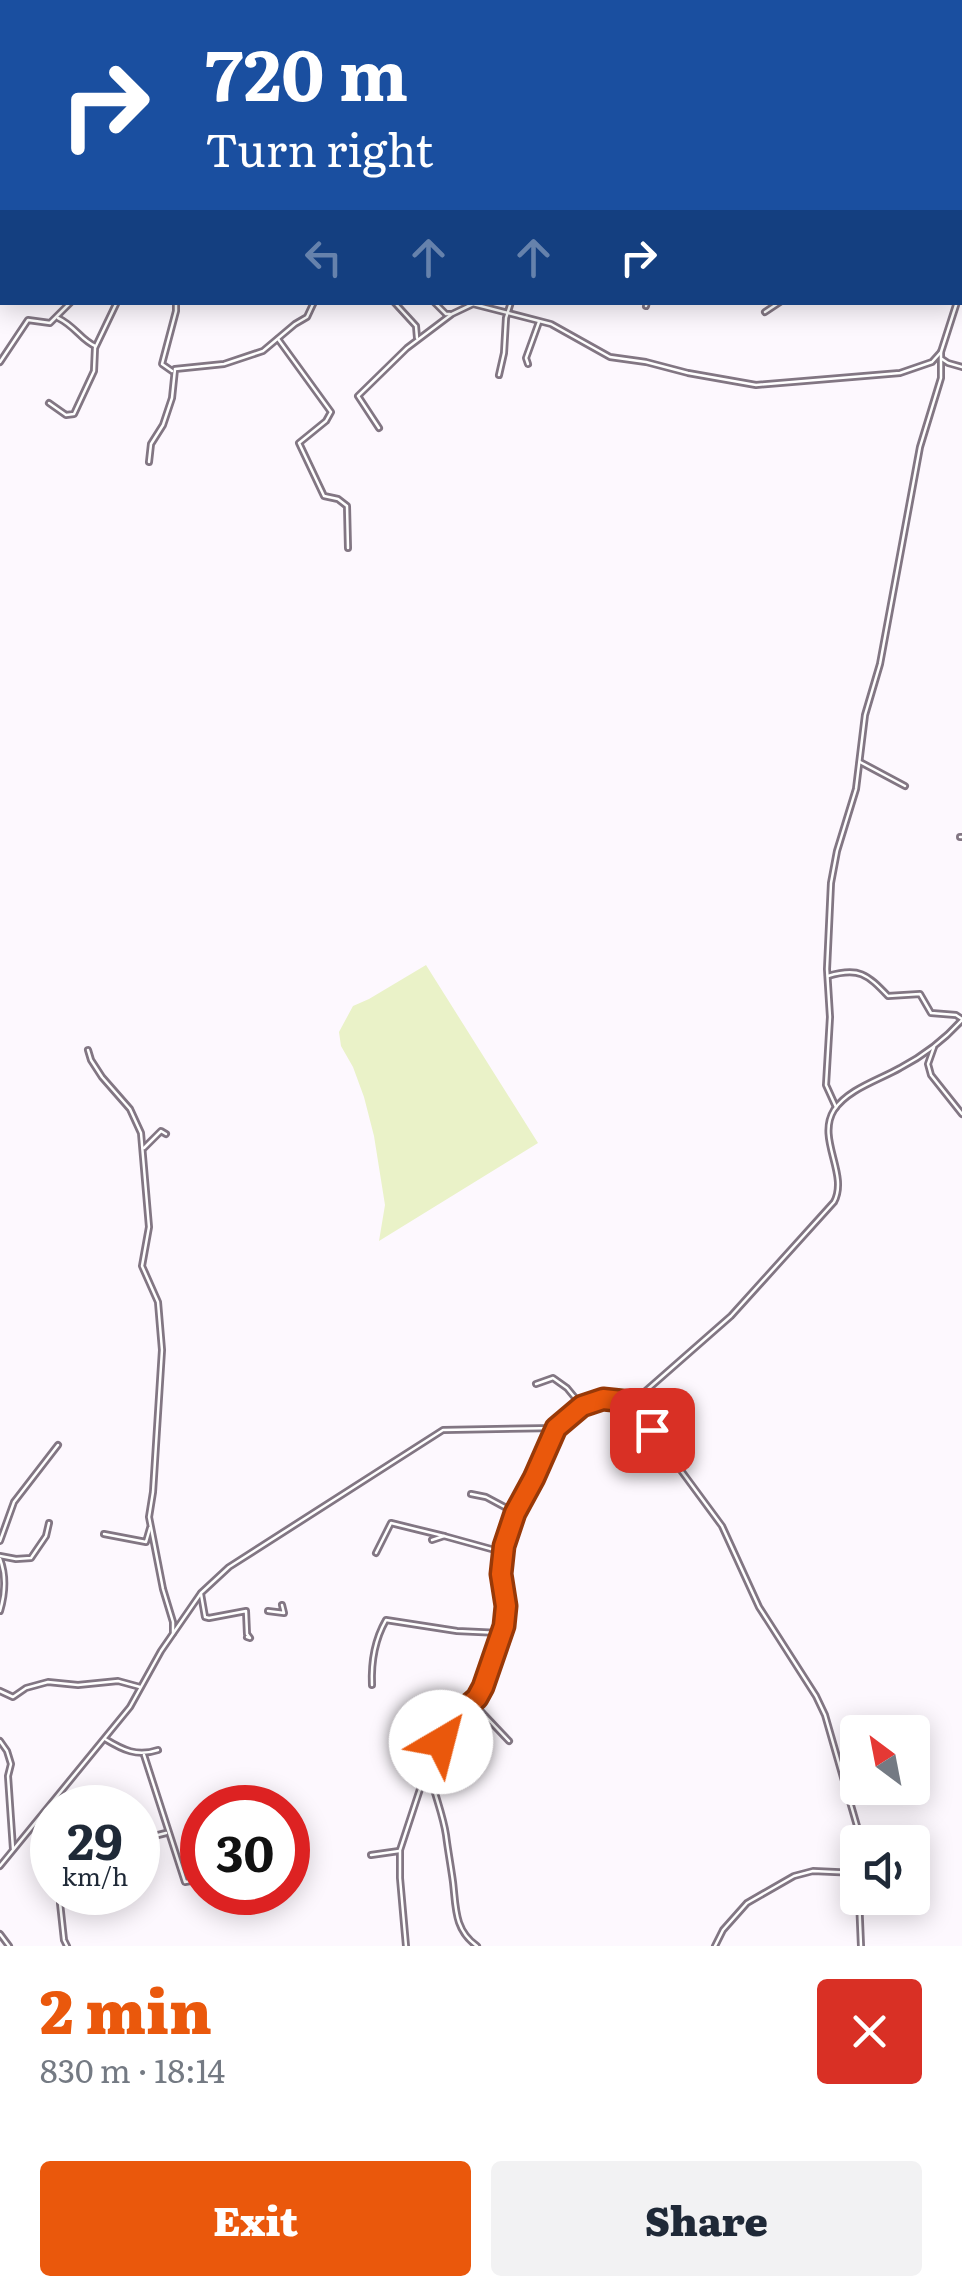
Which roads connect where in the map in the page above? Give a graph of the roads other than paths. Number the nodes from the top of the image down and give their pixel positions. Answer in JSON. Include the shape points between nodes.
{"nodes":[{"id":1,"x":68,"y":305,"type":"edge"},
{"id":2,"x":116,"y":305,"type":"edge"},
{"id":3,"x":176,"y":305,"type":"edge"},
{"id":4,"x":313,"y":305,"type":"edge"},
{"id":5,"x":397,"y":305,"type":"edge"},
{"id":6,"x":437,"y":305,"type":"edge"},
{"id":7,"x":444,"y":305,"type":"edge"},
{"id":8,"x":472,"y":305,"type":"edge"},
{"id":9,"x":478,"y":305,"type":"edge"},
{"id":10,"x":510,"y":305,"type":"edge"},
{"id":11,"x":776,"y":305,"type":"edge"},
{"id":12,"x":956,"y":305,"type":"edge"},
{"id":13,"x":441,"y":309,"type":"junction"},
{"id":14,"x":765,"y":312,"type":"dead end"},
{"id":15,"x":509,"y":313,"type":"junction"},
{"id":16,"x":452,"y":314,"type":"junction"},
{"id":17,"x":57,"y":318,"type":"junction"},
{"id":18,"x":540,"y":320,"type":"junction"},
{"id":19,"x":278,"y":339,"type":"junction"},
{"id":20,"x":418,"y":340,"type":"junction"},
{"id":21,"x":96,"y":346,"type":"junction"},
{"id":22,"x":941,"y":352,"type":"junction"},
{"id":23,"x":941,"y":358,"type":"junction"},
{"id":24,"x":0,"y":362,"type":"edge"},
{"id":25,"x":528,"y":364,"type":"dead end"},
{"id":26,"x":962,"y":367,"type":"edge"},
{"id":27,"x":173,"y":372,"type":"junction"},
{"id":28,"x":499,"y":375,"type":"dead end"},
{"id":29,"x":49,"y":403,"type":"dead end"},
{"id":30,"x":378,"y":428,"type":"dead end"},
{"id":31,"x":149,"y":462,"type":"dead end"},
{"id":32,"x":348,"y":548,"type":"dead end"},
{"id":33,"x":859,"y":762,"type":"junction"},
{"id":34,"x":905,"y":786,"type":"dead end"},
{"id":35,"x":827,"y":977,"type":"junction"},
{"id":36,"x":962,"y":1019,"type":"edge"},
{"id":37,"x":934,"y":1046,"type":"junction"},
{"id":38,"x":88,"y":1050,"type":"dead end"},
{"id":39,"x":836,"y":1108,"type":"junction"},
{"id":40,"x":962,"y":1114,"type":"edge"},
{"id":41,"x":166,"y":1134,"type":"dead end"},
{"id":42,"x":142,"y":1148,"type":"junction"},
{"id":43,"x":536,"y":1384,"type":"dead end"},
{"id":44,"x":632,"y":1402,"type":"junction"},
{"id":45,"x":582,"y":1406,"type":"junction"},
{"id":46,"x":556,"y":1428,"type":"junction"},
{"id":47,"x":58,"y":1444,"type":"dead end"},
{"id":48,"x":471,"y":1494,"type":"dead end"},
{"id":49,"x":515,"y":1513,"type":"junction"},
{"id":50,"x":149,"y":1517,"type":"junction"},
{"id":51,"x":49,"y":1523,"type":"dead end"},
{"id":52,"x":104,"y":1534,"type":"dead end"},
{"id":53,"x":444,"y":1536,"type":"junction"},
{"id":54,"x":432,"y":1540,"type":"dead end"},
{"id":55,"x":0,"y":1542,"type":"edge"},
{"id":56,"x":376,"y":1553,"type":"dead end"},
{"id":57,"x":504,"y":1553,"type":"junction"},
{"id":58,"x":0,"y":1557,"type":"edge"},
{"id":59,"x":201,"y":1593,"type":"junction"},
{"id":60,"x":282,"y":1605,"type":"dead end"},
{"id":61,"x":268,"y":1610,"type":"dead end"},
{"id":62,"x":0,"y":1611,"type":"edge"},
{"id":63,"x":502,"y":1633,"type":"junction"},
{"id":64,"x":172,"y":1637,"type":"junction"},
{"id":65,"x":247,"y":1638,"type":"dead end"},
{"id":66,"x":372,"y":1685,"type":"dead end"},
{"id":67,"x":141,"y":1687,"type":"junction"},
{"id":68,"x":0,"y":1692,"type":"edge"},
{"id":69,"x":472,"y":1702,"type":"junction"},
{"id":70,"x":103,"y":1738,"type":"junction"},
{"id":71,"x":0,"y":1741,"type":"edge"},
{"id":72,"x":509,"y":1741,"type":"dead end"},
{"id":73,"x":441,"y":1742,"type":"junction"},
{"id":74,"x":469,"y":1746,"type":"dead end"},
{"id":75,"x":158,"y":1750,"type":"dead end"},
{"id":76,"x":144,"y":1755,"type":"junction"},
{"id":77,"x":430,"y":1772,"type":"junction"},
{"id":78,"x":0,"y":1774,"type":"edge"},
{"id":79,"x":8,"y":1776,"type":"junction"},
{"id":80,"x":857,"y":1825,"type":"edge"},
{"id":81,"x":167,"y":1833,"type":"junction"},
{"id":82,"x":160,"y":1835,"type":"edge"},
{"id":83,"x":13,"y":1851,"type":"junction"},
{"id":84,"x":400,"y":1851,"type":"junction"},
{"id":85,"x":371,"y":1856,"type":"dead end"},
{"id":86,"x":0,"y":1866,"type":"edge"},
{"id":87,"x":180,"y":1868,"type":"edge"},
{"id":88,"x":840,"y":1873,"type":"edge"},
{"id":89,"x":61,"y":1915,"type":"edge"},
{"id":90,"x":860,"y":1915,"type":"edge"},
{"id":91,"x":0,"y":1934,"type":"edge"},
{"id":92,"x":9,"y":1946,"type":"edge"},
{"id":93,"x":67,"y":1946,"type":"edge"},
{"id":94,"x":406,"y":1946,"type":"edge"},
{"id":95,"x":477,"y":1946,"type":"edge"},
{"id":96,"x":715,"y":1946,"type":"edge"},
{"id":97,"x":861,"y":1946,"type":"edge"}],
"edges":[{"from":1,"to":17,"type":"street"},
{"from":2,"to":21,"type":"street"},
{"from":3,"to":27,"type":"street","via":[[162,364]]},
{"from":4,"to":19,"type":"street"},
{"from":5,"to":20,"type":"street","via":[[416,326]]},
{"from":6,"to":13,"type":"street"},
{"from":7,"to":13,"type":"street"},
{"from":8,"to":16,"type":"street"},
{"from":9,"to":15,"type":"street"},
{"from":10,"to":15,"type":"street"},
{"from":11,"to":14,"type":"street"},
{"from":12,"to":22,"type":"street"},
{"from":13,"to":16,"type":"street"},
{"from":15,"to":18,"type":"street"},
{"from":15,"to":28,"type":"street"},
{"from":16,"to":20,"type":"street"},
{"from":17,"to":21,"type":"street"},
{"from":17,"to":24,"type":"street","via":[[28,320]]},
{"from":18,"to":22,"type":"street","via":[[610,357],[756,385],[900,373]]},
{"from":18,"to":25,"type":"street"},
{"from":19,"to":27,"type":"street","via":[[240,361]]},
{"from":19,"to":32,"type":"street","via":[[332,412],[299,442],[322,492],[346,506]]},
{"from":20,"to":30,"type":"street","via":[[358,396]]},
{"from":21,"to":29,"type":"street","via":[[94,371],[74,414]]},
{"from":22,"to":23,"type":"street"},
{"from":23,"to":26,"type":"street"},
{"from":23,"to":33,"type":"street"},
{"from":27,"to":31,"type":"street","via":[[172,398]]},
{"from":33,"to":34,"type":"street"},
{"from":33,"to":35,"type":"street","via":[[831,882]]},
{"from":35,"to":36,"type":"street","via":[[863,973],[888,996],[920,994],[931,1014]]},
{"from":35,"to":39,"type":"street","via":[[826,1084]]},
{"from":36,"to":37,"type":"street"},
{"from":37,"to":39,"type":"street"},
{"from":37,"to":40,"type":"street","via":[[931,1075]]},
{"from":38,"to":42,"type":"street","via":[[138,1123]]},
{"from":39,"to":44,"type":"street","via":[[830,1118],[839,1188],[834,1202],[730,1316]]},
{"from":41,"to":42,"type":"street","via":[[161,1131]]},
{"from":42,"to":50,"type":"street","via":[[149,1228],[142,1266],[158,1302],[162,1350]]},
{"from":43,"to":45,"type":"street","via":[[553,1378]]},
{"from":44,"to":45,"type":"street","via":[[603,1399]]},
{"from":44,"to":80,"type":"street","via":[[722,1526],[759,1607],[816,1696]]},
{"from":45,"to":46,"type":"street"},
{"from":46,"to":49,"type":"street"},
{"from":46,"to":59,"type":"street","via":[[443,1430],[229,1567]]},
{"from":47,"to":55,"type":"street","via":[[14,1502]]},
{"from":48,"to":49,"type":"street"},
{"from":49,"to":57,"type":"street"},
{"from":50,"to":52,"type":"street","via":[[146,1542]]},
{"from":50,"to":64,"type":"street"},
{"from":51,"to":58,"type":"street","via":[[30,1558]]},
{"from":53,"to":54,"type":"street"},
{"from":53,"to":56,"type":"street","via":[[390,1523]]},
{"from":53,"to":57,"type":"street"},
{"from":57,"to":63,"type":"street"},
{"from":58,"to":62,"type":"street"},
{"from":59,"to":64,"type":"street"},
{"from":59,"to":65,"type":"street","via":[[205,1617],[246,1611]]},
{"from":60,"to":61,"type":"street","via":[[284,1614]]},
{"from":63,"to":66,"type":"street","via":[[386,1620],[374,1647]]},
{"from":63,"to":69,"type":"street"},
{"from":64,"to":67,"type":"street"},
{"from":67,"to":68,"type":"street","via":[[48,1682],[13,1698]]},
{"from":67,"to":70,"type":"street"},
{"from":69,"to":72,"type":"street"},
{"from":69,"to":73,"type":"street"},
{"from":70,"to":76,"type":"street"},
{"from":70,"to":83,"type":"street"},
{"from":71,"to":79,"type":"street","via":[[12,1764]]},
{"from":73,"to":74,"type":"street"},
{"from":73,"to":77,"type":"street"},
{"from":75,"to":76,"type":"street"},
{"from":76,"to":81,"type":"street"},
{"from":77,"to":84,"type":"street"},
{"from":77,"to":95,"type":"street","via":[[458,1923]]},
{"from":78,"to":79,"type":"street"},
{"from":79,"to":83,"type":"street"},
{"from":81,"to":82,"type":"street"},
{"from":81,"to":87,"type":"street"},
{"from":83,"to":86,"type":"street"},
{"from":84,"to":85,"type":"street"},
{"from":84,"to":94,"type":"street"},
{"from":88,"to":96,"type":"street","via":[[794,1876],[748,1902]]},
{"from":89,"to":93,"type":"street"},
{"from":90,"to":97,"type":"street"},
{"from":91,"to":92,"type":"street"}]}
